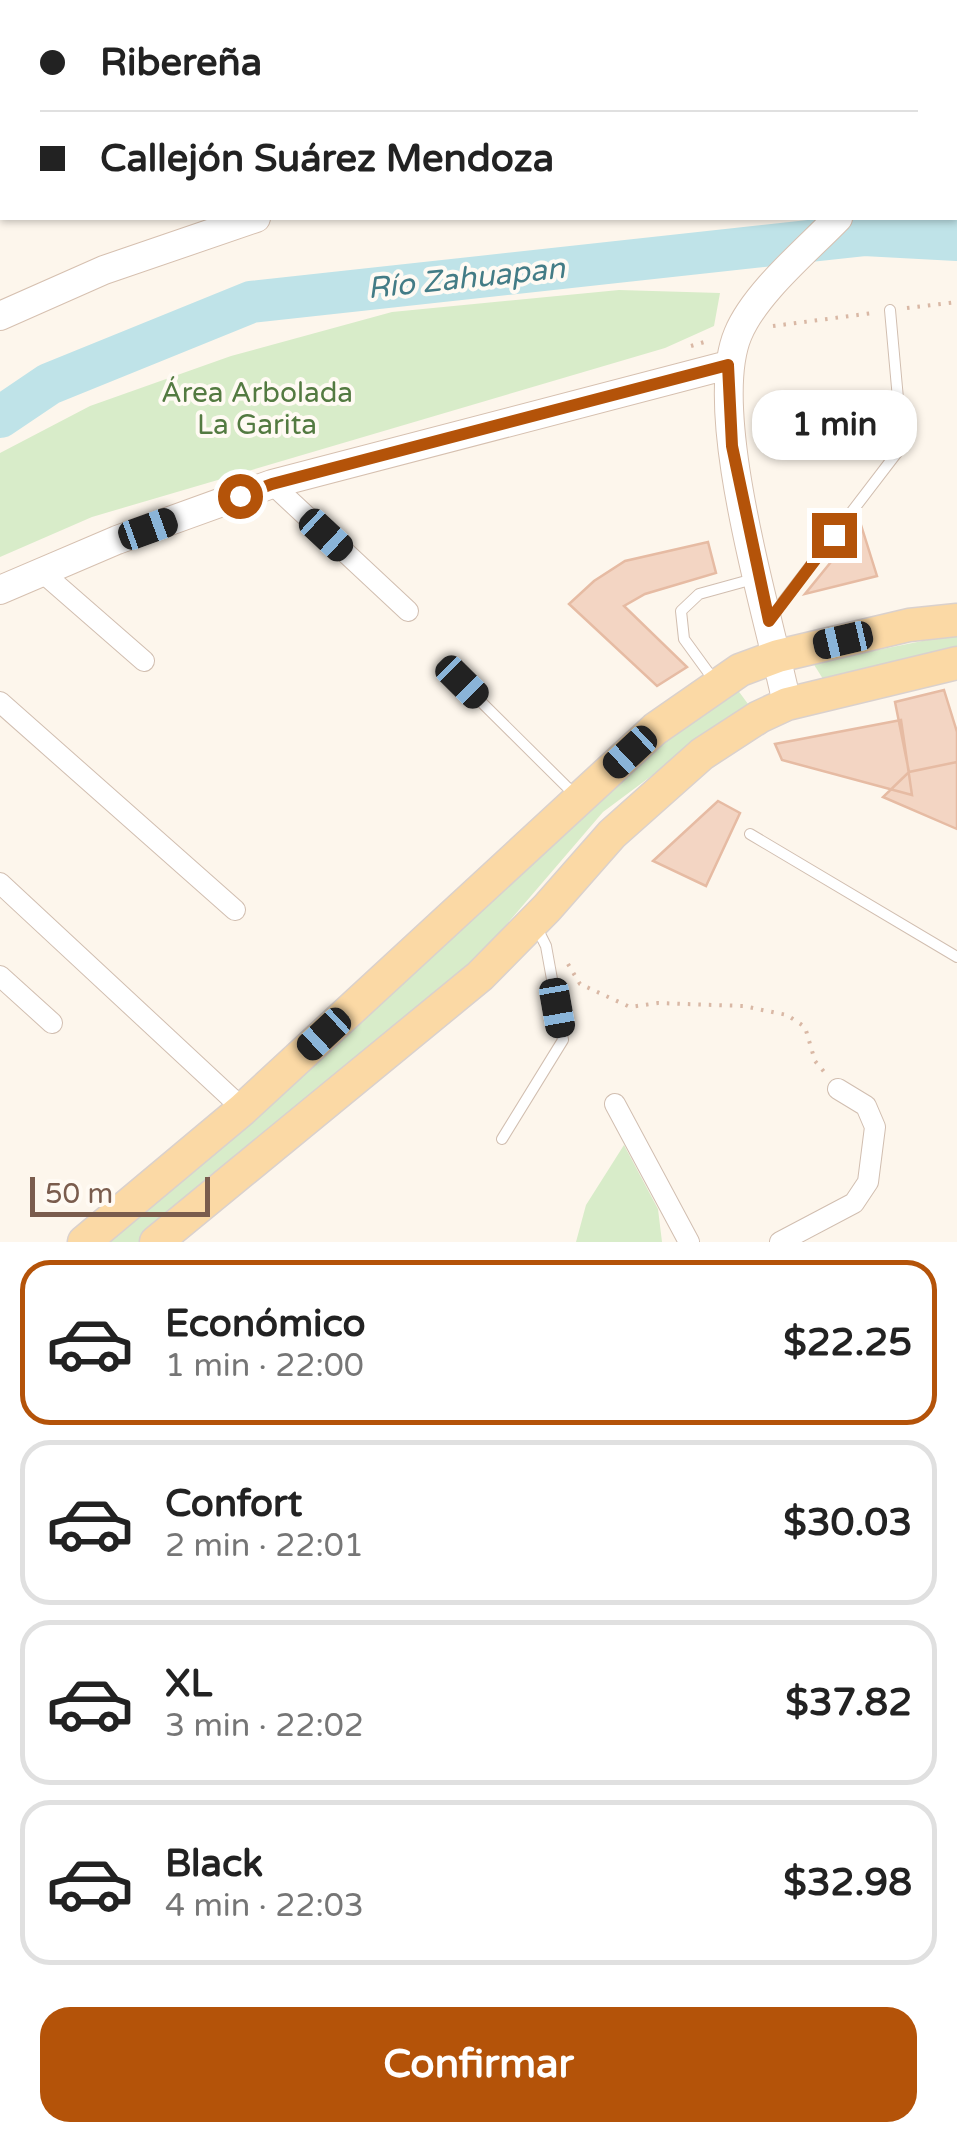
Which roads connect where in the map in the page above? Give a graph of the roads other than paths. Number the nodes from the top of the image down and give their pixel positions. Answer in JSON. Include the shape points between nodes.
{"nodes":[{"id":1,"x":250,"y":220,"type":"edge"},
{"id":2,"x":836,"y":220,"type":"edge"},
{"id":3,"x":890,"y":310,"type":"road end"},
{"id":4,"x":0,"y":316,"type":"edge"},
{"id":5,"x":728,"y":365,"type":"junction"},
{"id":6,"x":272,"y":484,"type":"junction"},
{"id":7,"x":42,"y":572,"type":"junction"},
{"id":8,"x":758,"y":578,"type":"junction"},
{"id":9,"x":0,"y":590,"type":"edge"},
{"id":10,"x":408,"y":611,"type":"dead end"},
{"id":11,"x":957,"y":620,"type":"edge"},
{"id":12,"x":769,"y":621,"type":"junction"},
{"id":13,"x":778,"y":656,"type":"junction"},
{"id":14,"x":144,"y":661,"type":"dead end"},
{"id":15,"x":957,"y":664,"type":"edge"},
{"id":16,"x":462,"y":682,"type":"dead end"},
{"id":17,"x":718,"y":685,"type":"junction"},
{"id":18,"x":0,"y":702,"type":"edge"},
{"id":19,"x":787,"y":704,"type":"junction"},
{"id":20,"x":579,"y":799,"type":"junction"},
{"id":21,"x":750,"y":834,"type":"dead end"},
{"id":22,"x":0,"y":882,"type":"edge"},
{"id":23,"x":234,"y":910,"type":"dead end"},
{"id":24,"x":533,"y":922,"type":"junction"},
{"id":25,"x":957,"y":956,"type":"edge"},
{"id":26,"x":0,"y":976,"type":"edge"},
{"id":27,"x":52,"y":1023,"type":"dead end"},
{"id":28,"x":838,"y":1089,"type":"road end"},
{"id":29,"x":615,"y":1104,"type":"dead end"},
{"id":30,"x":243,"y":1109,"type":"junction"},
{"id":31,"x":502,"y":1139,"type":"dead end"},
{"id":32,"x":84,"y":1242,"type":"edge"},
{"id":33,"x":156,"y":1242,"type":"edge"},
{"id":34,"x":689,"y":1242,"type":"edge"},
{"id":35,"x":780,"y":1242,"type":"edge"}],
"edges":[{"from":1,"to":4,"type":"street","via":[[104,270]]},
{"from":2,"to":5,"type":"street","via":[[761,299],[738,331]]},
{"from":3,"to":12,"type":"lane","via":[[899,450]]},
{"from":5,"to":6,"type":"street"},
{"from":5,"to":8,"type":"street","via":[[732,446]]},
{"from":6,"to":7,"type":"street"},
{"from":6,"to":10,"type":"street"},
{"from":7,"to":9,"type":"street"},
{"from":7,"to":14,"type":"street"},
{"from":8,"to":12,"type":"street"},
{"from":8,"to":17,"type":"lane","via":[[699,594],[681,611],[684,639]]},
{"from":11,"to":13,"type":"main road"},
{"from":12,"to":13,"type":"street"},
{"from":13,"to":17,"type":"main road"},
{"from":13,"to":19,"type":"street"},
{"from":15,"to":19,"type":"main road"},
{"from":16,"to":20,"type":"lane"},
{"from":17,"to":20,"type":"main road","via":[[655,728]]},
{"from":18,"to":23,"type":"street"},
{"from":19,"to":24,"type":"main road","via":[[702,754],[612,834]]},
{"from":20,"to":30,"type":"main road"},
{"from":21,"to":25,"type":"lane"},
{"from":22,"to":30,"type":"street"},
{"from":24,"to":31,"type":"lane","via":[[546,946],[563,1040]]},
{"from":24,"to":33,"type":"main road","via":[[464,988]]},
{"from":26,"to":27,"type":"street"},
{"from":28,"to":35,"type":"street","via":[[866,1106],[874,1127],[868,1182],[854,1203]]},
{"from":29,"to":34,"type":"street"},
{"from":30,"to":32,"type":"main road"}]}
